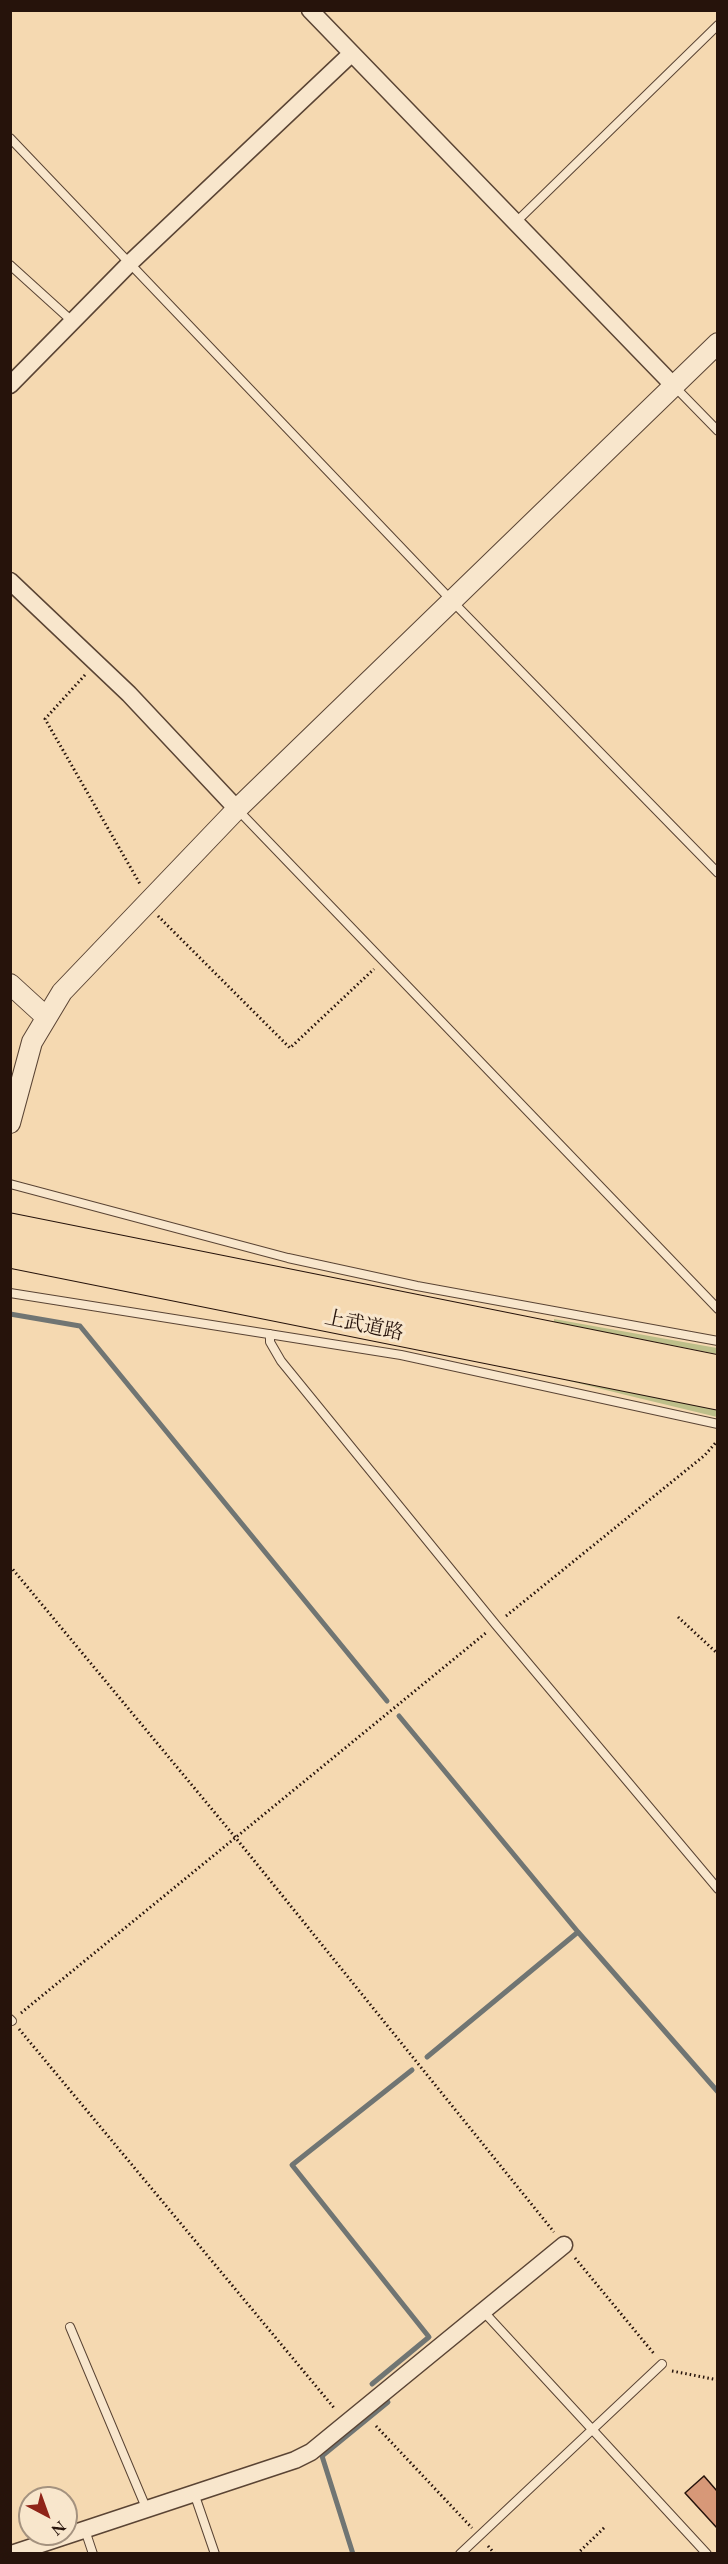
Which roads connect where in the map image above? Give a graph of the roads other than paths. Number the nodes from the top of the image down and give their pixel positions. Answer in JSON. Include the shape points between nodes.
{"nodes":[{"id":1,"x":310,"y":10,"type":"edge"},
{"id":2,"x":717,"y":25,"type":"edge"},
{"id":3,"x":351,"y":54,"type":"junction"},
{"id":4,"x":10,"y":138,"type":"edge"},
{"id":5,"x":514,"y":224,"type":"junction"},
{"id":6,"x":131,"y":262,"type":"junction"},
{"id":7,"x":10,"y":265,"type":"edge"},
{"id":8,"x":73,"y":322,"type":"junction"},
{"id":9,"x":717,"y":343,"type":"edge"},
{"id":10,"x":10,"y":385,"type":"edge"},
{"id":11,"x":673,"y":385,"type":"junction"},
{"id":12,"x":717,"y":431,"type":"edge"},
{"id":13,"x":10,"y":581,"type":"edge"},
{"id":14,"x":453,"y":601,"type":"junction"},
{"id":15,"x":237,"y":809,"type":"junction"},
{"id":16,"x":717,"y":873,"type":"edge"},
{"id":17,"x":10,"y":984,"type":"edge"},
{"id":18,"x":45,"y":1016,"type":"junction"},
{"id":19,"x":10,"y":1123,"type":"edge"},
{"id":20,"x":10,"y":1184,"type":"edge"},
{"id":21,"x":10,"y":1227,"type":"edge"},
{"id":22,"x":10,"y":1254,"type":"edge"},
{"id":23,"x":10,"y":1293,"type":"edge"},
{"id":24,"x":415,"y":1297,"type":"junction"},
{"id":25,"x":717,"y":1309,"type":"edge"},
{"id":26,"x":270,"y":1334,"type":"junction"},
{"id":27,"x":717,"y":1341,"type":"edge"},
{"id":28,"x":403,"y":1345,"type":"junction"},
{"id":29,"x":717,"y":1369,"type":"edge"},
{"id":30,"x":717,"y":1396,"type":"edge"},
{"id":31,"x":717,"y":1424,"type":"edge"},
{"id":32,"x":717,"y":1889,"type":"edge"},
{"id":33,"x":564,"y":2245,"type":"road end"},
{"id":34,"x":483,"y":2311,"type":"junction"},
{"id":35,"x":69,"y":2327,"type":"dead end"},
{"id":36,"x":662,"y":2364,"type":"road end"},
{"id":37,"x":593,"y":2429,"type":"junction"},
{"id":38,"x":194,"y":2493,"type":"junction"},
{"id":39,"x":147,"y":2510,"type":"junction"},
{"id":40,"x":85,"y":2529,"type":"junction"},
{"id":41,"x":11,"y":2553,"type":"edge"},
{"id":42,"x":93,"y":2553,"type":"edge"},
{"id":43,"x":215,"y":2553,"type":"edge"},
{"id":44,"x":460,"y":2553,"type":"edge"},
{"id":45,"x":707,"y":2553,"type":"edge"}],
"edges":[{"from":1,"to":3,"type":"street"},
{"from":2,"to":5,"type":"lane"},
{"from":3,"to":5,"type":"street"},
{"from":3,"to":6,"type":"street"},
{"from":4,"to":6,"type":"lane"},
{"from":5,"to":11,"type":"street"},
{"from":6,"to":8,"type":"street"},
{"from":6,"to":14,"type":"lane"},
{"from":7,"to":8,"type":"lane"},
{"from":8,"to":10,"type":"street"},
{"from":9,"to":11,"type":"street"},
{"from":11,"to":12,"type":"lane"},
{"from":11,"to":14,"type":"street"},
{"from":13,"to":15,"type":"street","via":[[129,694]]},
{"from":14,"to":15,"type":"street"},
{"from":14,"to":16,"type":"lane"},
{"from":15,"to":18,"type":"street","via":[[86,965]]},
{"from":15,"to":25,"type":"lane"},
{"from":17,"to":18,"type":"street"},
{"from":18,"to":19,"type":"street","via":[[32,1042]]},
{"from":20,"to":24,"type":"lane","via":[[288,1258]]},
{"from":21,"to":24,"type":"highway","name":"上武道路"},
{"from":22,"to":28,"type":"highway","name":"上武道路"},
{"from":23,"to":26,"type":"lane"},
{"from":24,"to":27,"type":"lane"},
{"from":24,"to":29,"type":"highway","name":"上武道路"},
{"from":26,"to":28,"type":"lane"},
{"from":26,"to":32,"type":"lane","via":[[270,1342],[281,1360]]},
{"from":28,"to":30,"type":"highway","name":"上武道路"},
{"from":28,"to":31,"type":"lane"},
{"from":33,"to":34,"type":"street"},
{"from":34,"to":37,"type":"lane"},
{"from":34,"to":38,"type":"street","via":[[304,2456]]},
{"from":35,"to":39,"type":"lane"},
{"from":36,"to":37,"type":"lane"},
{"from":37,"to":44,"type":"lane"},
{"from":37,"to":45,"type":"lane"},
{"from":38,"to":39,"type":"street"},
{"from":38,"to":43,"type":"lane"},
{"from":39,"to":40,"type":"street"},
{"from":40,"to":41,"type":"street"},
{"from":40,"to":42,"type":"lane"}]}
